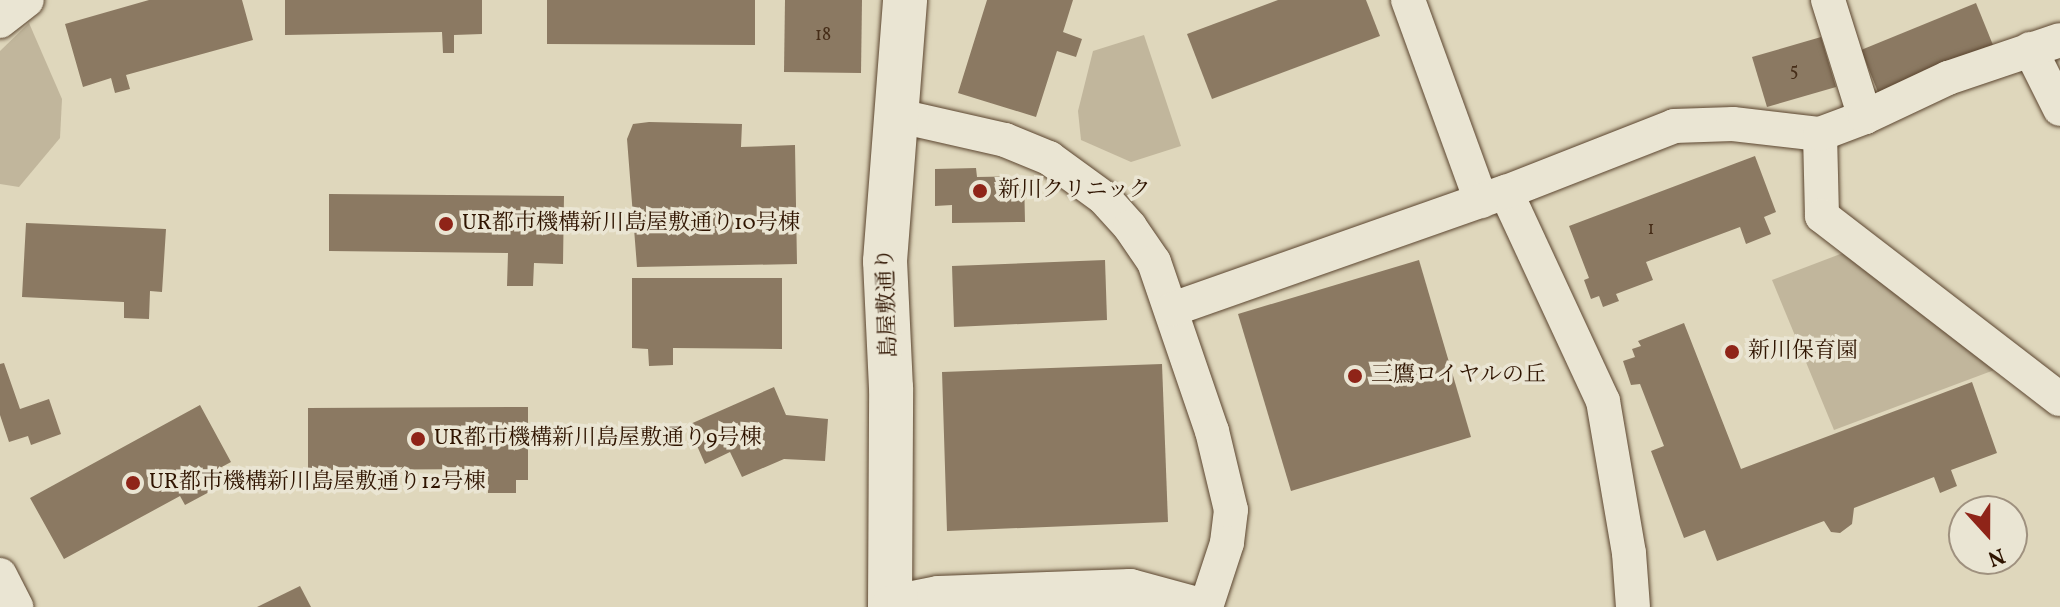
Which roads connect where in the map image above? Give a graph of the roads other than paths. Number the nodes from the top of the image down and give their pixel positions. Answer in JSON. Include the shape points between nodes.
{"nodes":[{"id":1,"x":905,"y":0,"type":"edge"},
{"id":2,"x":1408,"y":0,"type":"edge"},
{"id":3,"x":1828,"y":0,"type":"edge"},
{"id":4,"x":2045,"y":45,"type":"edge"},
{"id":5,"x":2060,"y":109,"type":"edge"},
{"id":6,"x":895,"y":115,"type":"junction"},
{"id":7,"x":1865,"y":117,"type":"junction"},
{"id":8,"x":1820,"y":134,"type":"junction"},
{"id":9,"x":1493,"y":196,"type":"junction"},
{"id":10,"x":1173,"y":309,"type":"junction"},
{"id":11,"x":2060,"y":399,"type":"edge"},
{"id":12,"x":0,"y":575,"type":"edge"},
{"id":13,"x":16,"y":607,"type":"edge"},
{"id":14,"x":892,"y":607,"type":"edge"},
{"id":15,"x":1189,"y":607,"type":"edge"},
{"id":16,"x":1206,"y":607,"type":"edge"},
{"id":17,"x":1633,"y":607,"type":"edge"}],
"edges":[{"from":1,"to":6,"type":"street","name":"島屋敷通り"},
{"from":2,"to":9,"type":"street"},
{"from":3,"to":7,"type":"street"},
{"from":4,"to":5,"type":"street"},
{"from":4,"to":7,"type":"street","via":[[1948,78]]},
{"from":6,"to":10,"type":"street","via":[[1005,140],[1049,158],[1077,177],[1130,227],[1154,262]]},
{"from":6,"to":14,"type":"street","name":"島屋敷通り","via":[[885,261]]},
{"from":7,"to":8,"type":"street"},
{"from":8,"to":9,"type":"street","via":[[1733,124],[1674,126]]},
{"from":8,"to":11,"type":"street","via":[[1822,216]]},
{"from":9,"to":10,"type":"street"},
{"from":9,"to":17,"type":"street","via":[[1603,401]]},
{"from":10,"to":16,"type":"street","via":[[1231,510],[1227,543]]},
{"from":12,"to":13,"type":"street"},
{"from":14,"to":15,"type":"street","via":[[939,598],[1130,591]]}]}
